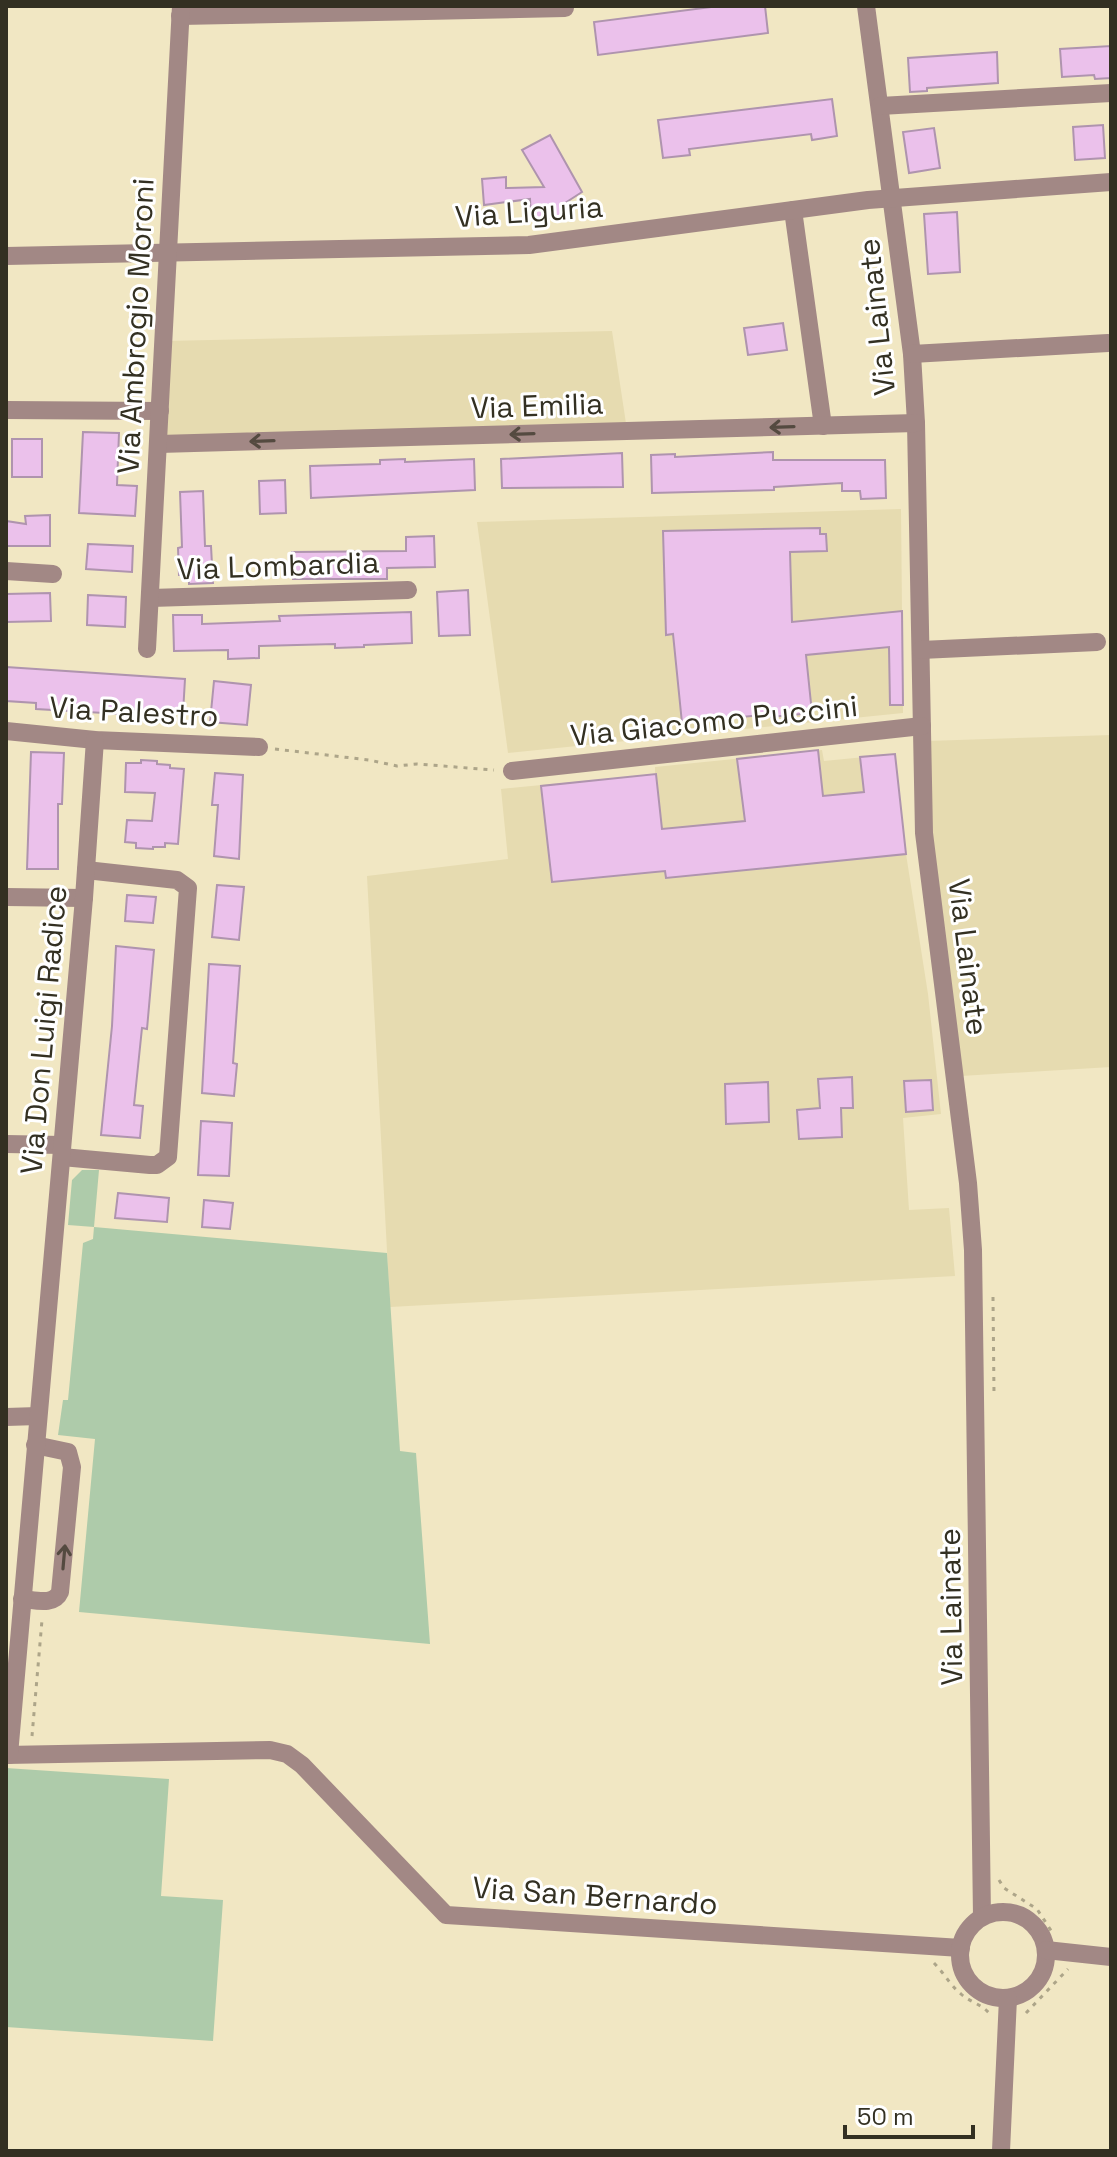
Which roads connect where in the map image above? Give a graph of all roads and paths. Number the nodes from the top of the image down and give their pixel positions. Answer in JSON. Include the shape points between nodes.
{"nodes":[{"id":1,"x":866,"y":6,"type":"edge"},
{"id":2,"x":565,"y":8,"type":"dead end"},
{"id":3,"x":181,"y":11,"type":"edge"},
{"id":4,"x":1111,"y":93,"type":"edge"},
{"id":5,"x":880,"y":106,"type":"junction"},
{"id":6,"x":1111,"y":182,"type":"edge"},
{"id":7,"x":892,"y":197,"type":"junction"},
{"id":8,"x":793,"y":210,"type":"junction"},
{"id":9,"x":168,"y":253,"type":"junction"},
{"id":10,"x":6,"y":256,"type":"edge"},
{"id":11,"x":1108,"y":343,"type":"dead end"},
{"id":12,"x":912,"y":354,"type":"junction"},
{"id":13,"x":6,"y":410,"type":"edge"},
{"id":14,"x":160,"y":411,"type":"junction"},
{"id":15,"x":916,"y":423,"type":"junction"},
{"id":16,"x":823,"y":426,"type":"junction"},
{"id":17,"x":159,"y":444,"type":"junction"},
{"id":18,"x":6,"y":571,"type":"edge"},
{"id":19,"x":53,"y":574,"type":"dead end"},
{"id":20,"x":408,"y":590,"type":"dead end"},
{"id":21,"x":151,"y":598,"type":"junction"},
{"id":22,"x":1097,"y":642,"type":"dead end"},
{"id":23,"x":147,"y":649,"type":"dead end"},
{"id":24,"x":921,"y":650,"type":"junction"},
{"id":25,"x":922,"y":726,"type":"junction"},
{"id":26,"x":6,"y":731,"type":"edge"},
{"id":27,"x":95,"y":740,"type":"junction"},
{"id":28,"x":259,"y":747,"type":"joint"},
{"id":29,"x":512,"y":771,"type":"joint"},
{"id":30,"x":86,"y":870,"type":"junction"},
{"id":31,"x":6,"y":897,"type":"edge"},
{"id":32,"x":84,"y":898,"type":"junction"},
{"id":33,"x":6,"y":1144,"type":"edge"},
{"id":34,"x":62,"y":1151,"type":"junction"},
{"id":35,"x":38,"y":1416,"type":"junction"},
{"id":36,"x":6,"y":1417,"type":"edge"},
{"id":37,"x":35,"y":1445,"type":"junction"},
{"id":38,"x":22,"y":1599,"type":"junction"},
{"id":39,"x":43,"y":1609,"type":"dead end"},
{"id":40,"x":35,"y":1743,"type":"dead end"},
{"id":41,"x":7,"y":1755,"type":"edge"},
{"id":42,"x":982,"y":1917,"type":"junction"},
{"id":43,"x":961,"y":1948,"type":"junction"},
{"id":44,"x":1046,"y":1950,"type":"junction"},
{"id":45,"x":1111,"y":1957,"type":"edge"},
{"id":46,"x":933,"y":1962,"type":"dead end"},
{"id":47,"x":1008,"y":1998,"type":"junction"},
{"id":48,"x":1007,"y":2019,"type":"junction"},
{"id":49,"x":1001,"y":2151,"type":"edge"}],
"edges":[{"from":1,"to":5,"type":"street","name":"Via Lainate"},
{"from":2,"to":3,"type":"street"},
{"from":3,"to":9,"type":"street","name":"Via Ambrogio Moroni"},
{"from":4,"to":5,"type":"street"},
{"from":5,"to":7,"type":"street","name":"Via Lainate"},
{"from":6,"to":7,"type":"street","name":"Via Liguria"},
{"from":7,"to":8,"type":"street","name":"Via Liguria"},
{"from":7,"to":12,"type":"street","name":"Via Lainate"},
{"from":8,"to":9,"type":"street","name":"Via Liguria","via":[[529,245]]},
{"from":8,"to":16,"type":"street"},
{"from":9,"to":10,"type":"street","name":"Via Liguria"},
{"from":9,"to":14,"type":"street","name":"Via Ambrogio Moroni"},
{"from":11,"to":12,"type":"street"},
{"from":12,"to":15,"type":"street","name":"Via Lainate"},
{"from":13,"to":14,"type":"street"},
{"from":14,"to":17,"type":"street","name":"Via Ambrogio Moroni"},
{"from":15,"to":16,"type":"street","name":"Via Emilia"},
{"from":15,"to":24,"type":"street","name":"Via Lainate"},
{"from":16,"to":17,"type":"street","name":"Via Emilia","one_way":true},
{"from":17,"to":21,"type":"street","name":"Via Ambrogio Moroni"},
{"from":18,"to":19,"type":"street"},
{"from":20,"to":21,"type":"street","name":"Via Lombardia"},
{"from":21,"to":23,"type":"street","name":"Via Ambrogio Moroni"},
{"from":22,"to":24,"type":"street"},
{"from":24,"to":25,"type":"street","name":"Via Lainate"},
{"from":25,"to":29,"type":"street","name":"Via Giacomo Puccini"},
{"from":25,"to":42,"type":"street","name":"Via Lainate","via":[[924,833],[973,1250]]},
{"from":26,"to":27,"type":"street","name":"Via Palestro"},
{"from":27,"to":28,"type":"street","name":"Via Palestro"},
{"from":27,"to":30,"type":"street","name":"Via Don Luigi Radice"},
{"from":28,"to":29,"type":"path","via":[[397,766]]},
{"from":30,"to":32,"type":"street","name":"Via Don Luigi Radice"},
{"from":30,"to":34,"type":"street","via":[[177,880],[188,888],[168,1157],[150,1165]]},
{"from":31,"to":32,"type":"street"},
{"from":32,"to":34,"type":"street","name":"Via Don Luigi Radice"},
{"from":33,"to":34,"type":"street"},
{"from":34,"to":35,"type":"street","name":"Via Don Luigi Radice"},
{"from":35,"to":36,"type":"street"},
{"from":35,"to":37,"type":"street","name":"Via Don Luigi Radice"},
{"from":37,"to":38,"type":"street","name":"Via Don Luigi Radice"},
{"from":38,"to":37,"type":"street","one_way":true,"via":[[58,1598],[72,1467],[68,1452]]},
{"from":38,"to":41,"type":"street","name":"Via Don Luigi Radice"},
{"from":39,"to":40,"type":"path"},
{"from":41,"to":43,"type":"street","name":"Via San Bernardo","via":[[270,1750],[287,1754],[446,1915]]},
{"from":42,"to":43,"type":"street","via":[[969,1928]]},
{"from":42,"to":44,"type":"street","via":[[998,1912],[1023,1917],[1041,1934]]},
{"from":43,"to":47,"type":"street","via":[[965,1976],[976,1989]]},
{"from":44,"to":45,"type":"street"},
{"from":44,"to":47,"type":"street","via":[[1037,1982]]},
{"from":46,"to":48,"type":"path","via":[[970,2001]]},
{"from":47,"to":48,"type":"street"},
{"from":48,"to":49,"type":"street"}]}
